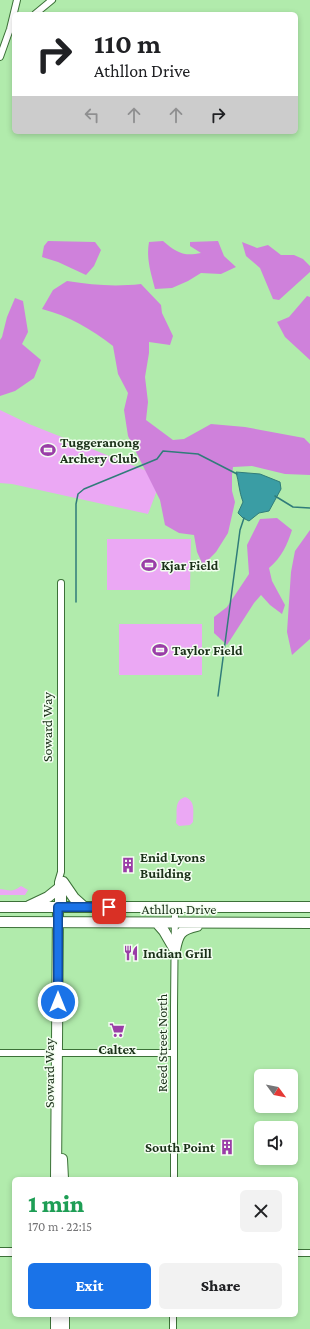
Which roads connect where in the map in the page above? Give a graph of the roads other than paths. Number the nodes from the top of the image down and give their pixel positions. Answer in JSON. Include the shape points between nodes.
{"nodes":[{"id":1,"x":17,"y":0,"type":"edge"},
{"id":2,"x":52,"y":0,"type":"edge"},
{"id":3,"x":15,"y":12,"type":"edge"},
{"id":4,"x":37,"y":12,"type":"edge"},
{"id":5,"x":12,"y":23,"type":"edge"},
{"id":6,"x":12,"y":33,"type":"edge"},
{"id":7,"x":7,"y":38,"type":"junction"},
{"id":8,"x":0,"y":57,"type":"edge"},
{"id":9,"x":61,"y":583,"type":"dead end"},
{"id":10,"x":61,"y":886,"type":"junction"},
{"id":11,"x":0,"y":907,"type":"edge"},
{"id":12,"x":25,"y":907,"type":"junction"},
{"id":13,"x":61,"y":907,"type":"junction"},
{"id":14,"x":84,"y":907,"type":"junction"},
{"id":15,"x":175,"y":907,"type":"junction"},
{"id":16,"x":310,"y":907,"type":"edge"},
{"id":17,"x":0,"y":922,"type":"edge"},
{"id":18,"x":60,"y":922,"type":"junction"},
{"id":19,"x":157,"y":923,"type":"junction"},
{"id":20,"x":175,"y":923,"type":"junction"},
{"id":21,"x":208,"y":923,"type":"junction"},
{"id":22,"x":310,"y":924,"type":"edge"},
{"id":23,"x":175,"y":950,"type":"junction"},
{"id":24,"x":0,"y":1053,"type":"edge"},
{"id":25,"x":60,"y":1053,"type":"junction"},
{"id":26,"x":174,"y":1053,"type":"junction"},
{"id":27,"x":56,"y":1177,"type":"edge"},
{"id":28,"x":63,"y":1177,"type":"edge"},
{"id":29,"x":174,"y":1177,"type":"edge"},
{"id":30,"x":0,"y":1252,"type":"edge"},
{"id":31,"x":12,"y":1252,"type":"edge"},
{"id":32,"x":298,"y":1252,"type":"edge"},
{"id":33,"x":310,"y":1252,"type":"edge"},
{"id":34,"x":56,"y":1317,"type":"edge"},
{"id":35,"x":64,"y":1317,"type":"edge"},
{"id":36,"x":173,"y":1317,"type":"edge"},
{"id":37,"x":56,"y":1329,"type":"edge"},
{"id":38,"x":64,"y":1329,"type":"edge"},
{"id":39,"x":173,"y":1329,"type":"edge"}],
"edges":[{"from":1,"to":3,"type":"street"},
{"from":2,"to":4,"type":"street"},
{"from":5,"to":7,"type":"street"},
{"from":6,"to":7,"type":"street"},
{"from":7,"to":8,"type":"street"},
{"from":9,"to":10,"type":"street","name":"Soward Way","via":[[58,882]]},
{"from":10,"to":12,"type":"main road","via":[[48,897]]},
{"from":10,"to":13,"type":"street","name":"Soward Way"},
{"from":10,"to":14,"type":"main road"},
{"from":11,"to":12,"type":"main road","name":"Athllon Drive"},
{"from":12,"to":13,"type":"main road","name":"Athllon Drive"},
{"from":13,"to":14,"type":"main road","name":"Athllon Drive"},
{"from":13,"to":18,"type":"main road","name":"Soward Way"},
{"from":14,"to":15,"type":"main road","name":"Athllon Drive"},
{"from":15,"to":16,"type":"main road","name":"Athllon Drive"},
{"from":15,"to":20,"type":"street","name":"Reed Street North"},
{"from":17,"to":18,"type":"main road","name":"Athllon Drive"},
{"from":18,"to":19,"type":"main road","name":"Athllon Drive"},
{"from":18,"to":25,"type":"main road","name":"Soward Way"},
{"from":19,"to":20,"type":"main road","name":"Athllon Drive"},
{"from":19,"to":23,"type":"main road"},
{"from":20,"to":21,"type":"main road","name":"Athllon Drive"},
{"from":20,"to":23,"type":"street","name":"Reed Street North"},
{"from":21,"to":22,"type":"main road","name":"Athllon Drive"},
{"from":21,"to":23,"type":"main road","via":[[183,931],[177,938]]},
{"from":23,"to":26,"type":"street","name":"Reed Street North"},
{"from":24,"to":25,"type":"street"},
{"from":25,"to":26,"type":"street"},
{"from":25,"to":27,"type":"main road","name":"Soward Way"},
{"from":25,"to":28,"type":"main road","name":"Soward Way"},
{"from":26,"to":29,"type":"street","name":"Reed Street North"},
{"from":30,"to":31,"type":"street"},
{"from":32,"to":33,"type":"street"},
{"from":34,"to":37,"type":"main road"},
{"from":35,"to":38,"type":"main road"},
{"from":36,"to":39,"type":"street"}]}
